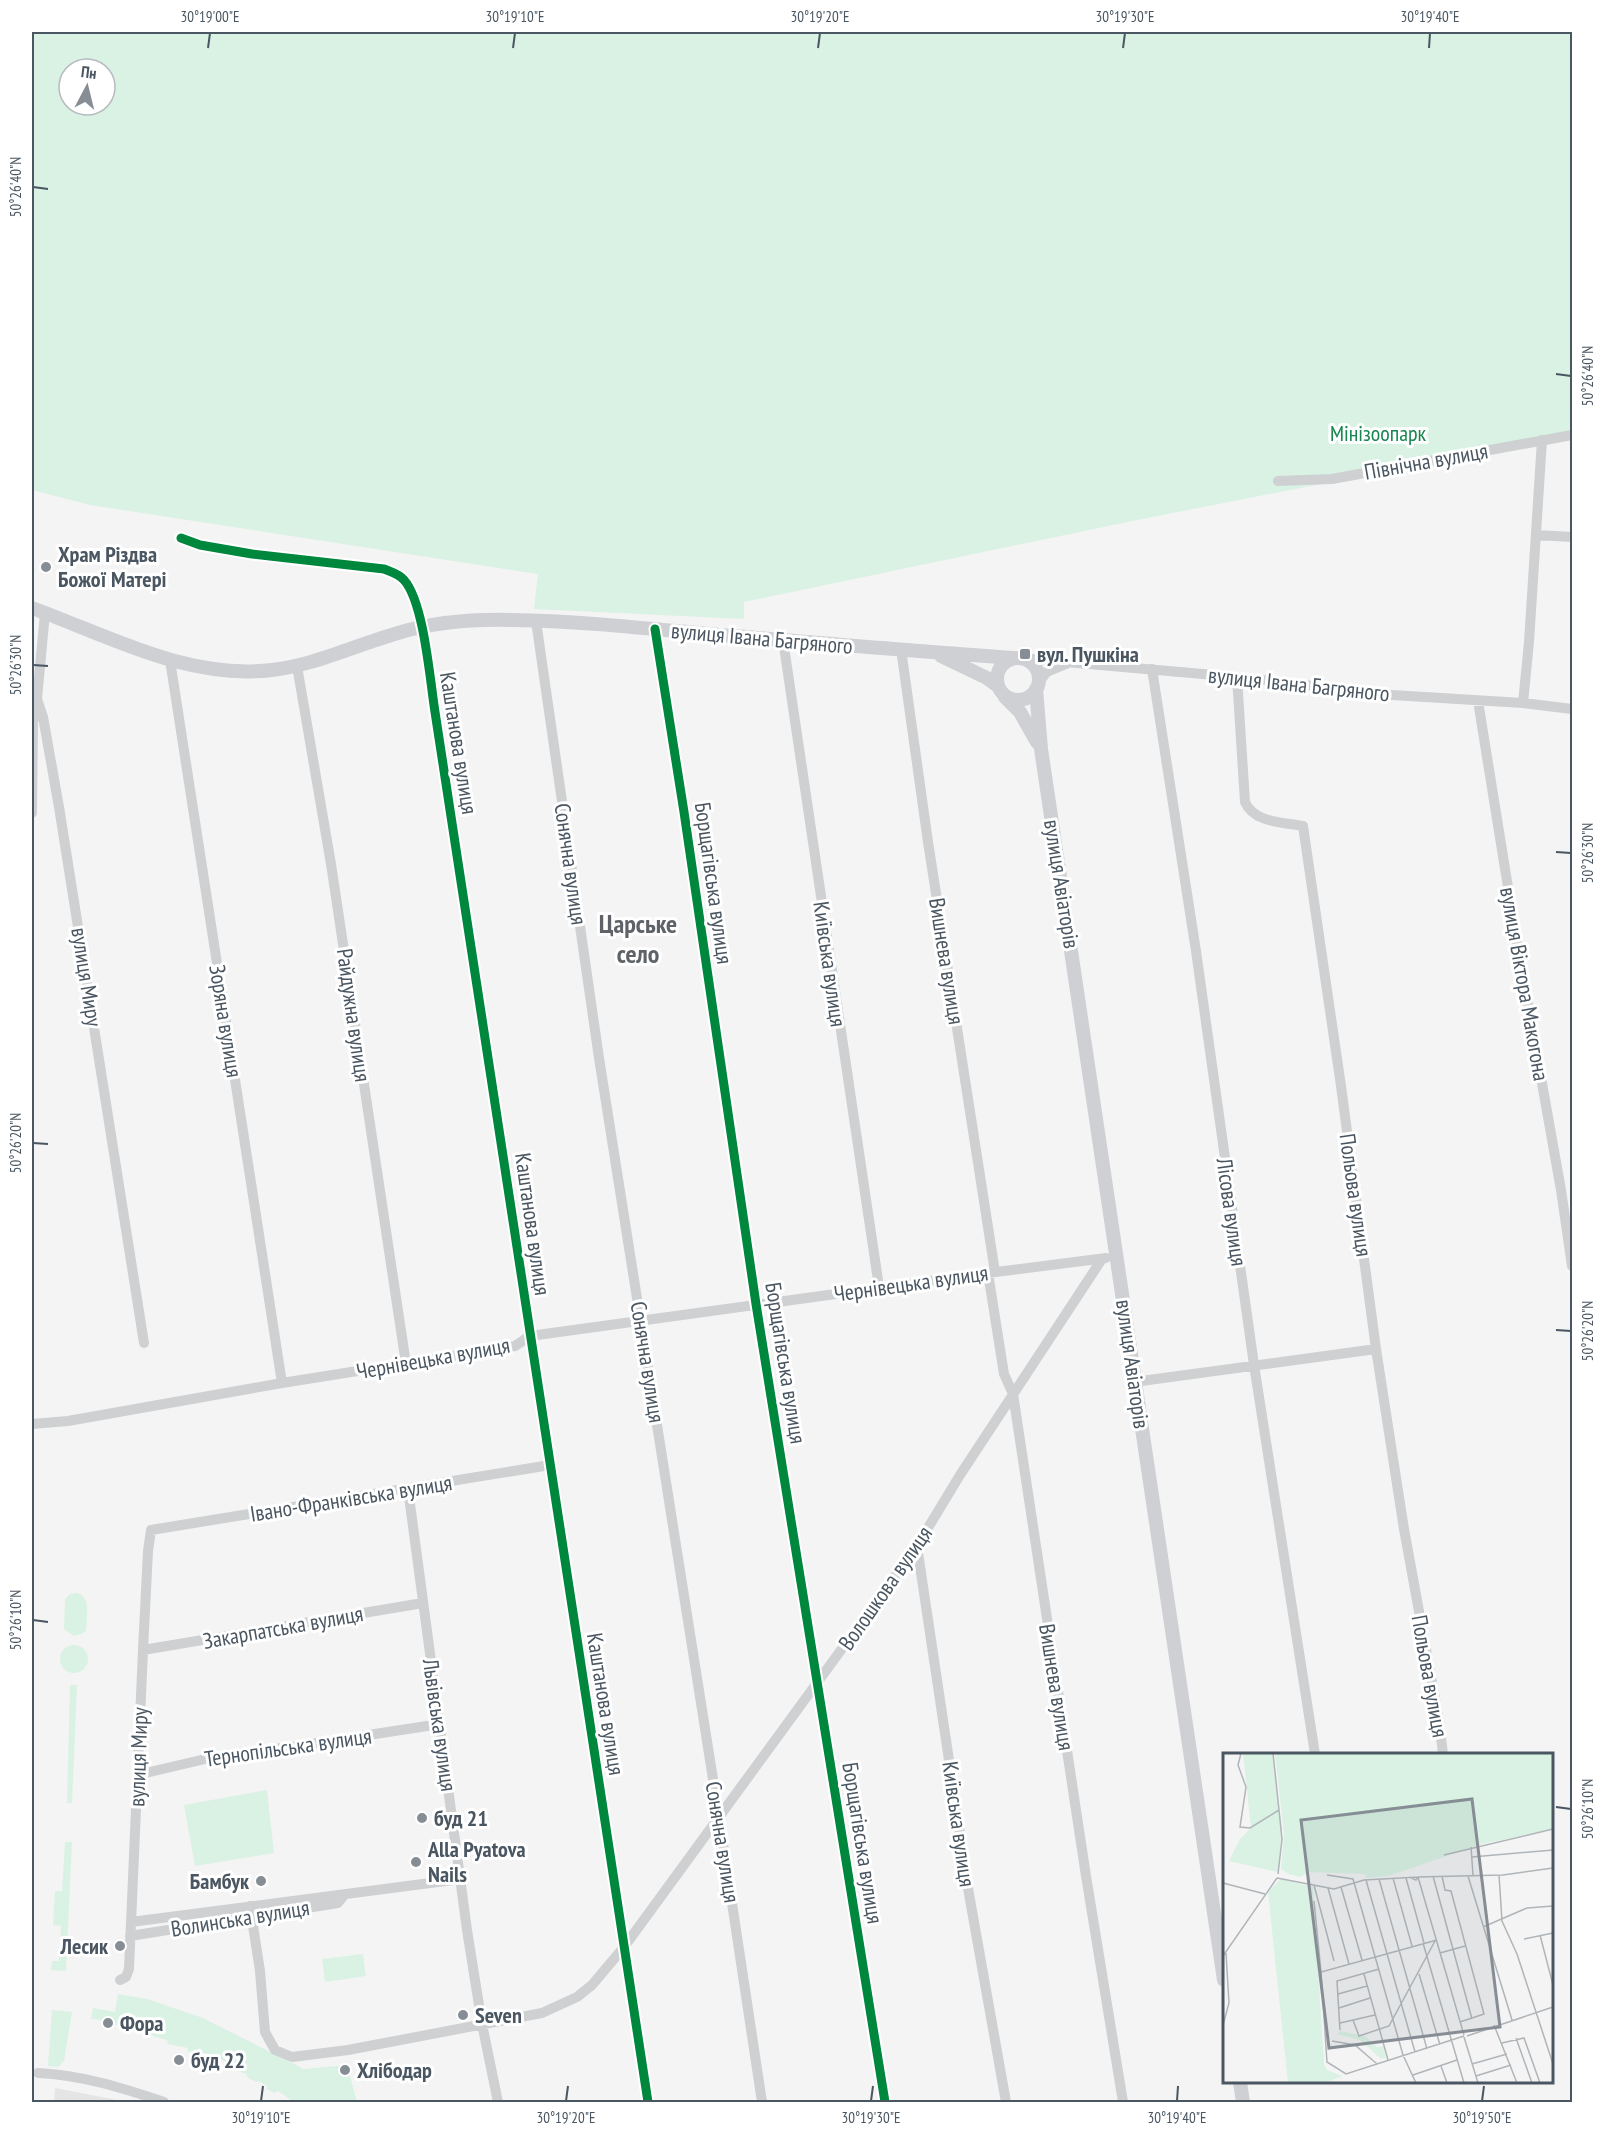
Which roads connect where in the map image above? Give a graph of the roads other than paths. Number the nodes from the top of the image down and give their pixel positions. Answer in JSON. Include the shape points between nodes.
{"nodes":[{"id":1,"x":1572,"y":435,"type":"edge"},
{"id":2,"x":1542,"y":440,"type":"junction"},
{"id":3,"x":1278,"y":481,"type":"dead end"},
{"id":4,"x":1536,"y":535,"type":"junction"},
{"id":5,"x":1572,"y":537,"type":"edge"},
{"id":6,"x":181,"y":538,"type":"dead end"},
{"id":7,"x":32,"y":608,"type":"edge"},
{"id":8,"x":45,"y":613,"type":"junction"},
{"id":9,"x":536,"y":621,"type":"junction"},
{"id":10,"x":422,"y":628,"type":"junction"},
{"id":11,"x":655,"y":629,"type":"junction"},
{"id":12,"x":783,"y":640,"type":"junction"},
{"id":13,"x":901,"y":649,"type":"junction"},
{"id":14,"x":934,"y":652,"type":"junction"},
{"id":15,"x":1017,"y":658,"type":"junction"},
{"id":16,"x":170,"y":660,"type":"junction"},
{"id":17,"x":1075,"y":662,"type":"junction"},
{"id":18,"x":297,"y":666,"type":"junction"},
{"id":19,"x":1152,"y":669,"type":"junction"},
{"id":20,"x":1237,"y":677,"type":"junction"},
{"id":21,"x":1038,"y":685,"type":"junction"},
{"id":22,"x":1001,"y":690,"type":"junction"},
{"id":23,"x":37,"y":699,"type":"junction"},
{"id":24,"x":1478,"y":701,"type":"junction"},
{"id":25,"x":1523,"y":703,"type":"junction"},
{"id":26,"x":1572,"y":710,"type":"edge"},
{"id":27,"x":1041,"y":749,"type":"junction"},
{"id":28,"x":32,"y":813,"type":"edge"},
{"id":29,"x":1567,"y":1189,"type":"edge"},
{"id":30,"x":1118,"y":1257,"type":"junction"},
{"id":31,"x":1102,"y":1259,"type":"junction"},
{"id":32,"x":1572,"y":1266,"type":"edge"},
{"id":33,"x":991,"y":1272,"type":"junction"},
{"id":34,"x":879,"y":1287,"type":"junction"},
{"id":35,"x":756,"y":1304,"type":"junction"},
{"id":36,"x":641,"y":1321,"type":"junction"},
{"id":37,"x":530,"y":1335,"type":"junction"},
{"id":38,"x":144,"y":1343,"type":"dead end"},
{"id":39,"x":1376,"y":1348,"type":"junction"},
{"id":40,"x":406,"y":1364,"type":"junction"},
{"id":41,"x":1254,"y":1365,"type":"junction"},
{"id":42,"x":1134,"y":1382,"type":"junction"},
{"id":43,"x":282,"y":1383,"type":"junction"},
{"id":44,"x":1013,"y":1394,"type":"junction"},
{"id":45,"x":32,"y":1424,"type":"edge"},
{"id":46,"x":550,"y":1465,"type":"junction"},
{"id":47,"x":408,"y":1489,"type":"junction"},
{"id":48,"x":151,"y":1530,"type":"joint"},
{"id":49,"x":916,"y":1546,"type":"junction"},
{"id":50,"x":423,"y":1603,"type":"junction"},
{"id":51,"x":143,"y":1650,"type":"junction"},
{"id":52,"x":817,"y":1683,"type":"junction"},
{"id":53,"x":440,"y":1724,"type":"junction"},
{"id":54,"x":1315,"y":1753,"type":"edge"},
{"id":55,"x":1443,"y":1753,"type":"edge"},
{"id":56,"x":137,"y":1775,"type":"junction"},
{"id":57,"x":719,"y":1817,"type":"junction"},
{"id":58,"x":461,"y":1879,"type":"junction"},
{"id":59,"x":251,"y":1911,"type":"junction"},
{"id":60,"x":131,"y":1922,"type":"junction"},
{"id":61,"x":130,"y":1936,"type":"junction"},
{"id":62,"x":624,"y":1947,"type":"junction"},
{"id":63,"x":1223,"y":1973,"type":"edge"},
{"id":64,"x":120,"y":1980,"type":"dead end"},
{"id":65,"x":482,"y":2024,"type":"junction"},
{"id":66,"x":38,"y":2073,"type":"dead end"},
{"id":67,"x":1240,"y":2083,"type":"edge"},
{"id":68,"x":164,"y":2103,"type":"edge"},
{"id":69,"x":498,"y":2103,"type":"edge"},
{"id":70,"x":648,"y":2103,"type":"edge"},
{"id":71,"x":762,"y":2103,"type":"edge"},
{"id":72,"x":885,"y":2103,"type":"edge"},
{"id":73,"x":1006,"y":2103,"type":"edge"},
{"id":74,"x":1123,"y":2103,"type":"edge"},
{"id":75,"x":1243,"y":2103,"type":"edge"}],
"edges":[{"from":1,"to":2,"type":"street","name":"Північна вулиця"},
{"from":2,"to":3,"type":"street","name":"Північна вулиця","via":[[1329,479]]},
{"from":2,"to":4,"type":"street"},
{"from":4,"to":5,"type":"street"},
{"from":4,"to":25,"type":"street"},
{"from":6,"to":10,"type":"street","name":"Каштанова вулиця","via":[[241,552],[396,573],[414,599]]},
{"from":7,"to":8,"type":"main road","name":"вулиця Івана Багряного"},
{"from":8,"to":16,"type":"main road","name":"вулиця Івана Багряного"},
{"from":8,"to":23,"type":"street","name":"вулиця Миру"},
{"from":9,"to":10,"type":"main road","name":"вулиця Івана Багряного","via":[[480,620]]},
{"from":9,"to":11,"type":"main road","name":"вулиця Івана Багряного"},
{"from":9,"to":36,"type":"street","name":"Сонячна вулиця"},
{"from":10,"to":18,"type":"main road","name":"вулиця Івана Багряного"},
{"from":10,"to":37,"type":"street","name":"Каштанова вулиця"},
{"from":11,"to":12,"type":"main road","name":"вулиця Івана Багряного"},
{"from":11,"to":35,"type":"street","name":"Борщагівська вулиця"},
{"from":12,"to":13,"type":"main road","name":"вулиця Івана Багряного"},
{"from":12,"to":34,"type":"street","name":"Київська вулиця"},
{"from":13,"to":14,"type":"main road","name":"вулиця Івана Багряного"},
{"from":13,"to":33,"type":"street","name":"Вишнева вулиця"},
{"from":14,"to":15,"type":"main road","name":"вулиця Івана Багряного"},
{"from":14,"to":22,"type":"main road","name":"вулиця Івана Багряного","via":[[987,678]]},
{"from":15,"to":17,"type":"street","name":"вулиця Івана Багряного"},
{"from":15,"to":21,"type":"main road","via":[[1034,665]]},
{"from":15,"to":22,"type":"main road","via":[[1005,661],[999,668],[996,677]]},
{"from":16,"to":18,"type":"main road","name":"вулиця Івана Багряного","via":[[225,671]]},
{"from":16,"to":43,"type":"street","name":"Зоряна вулиця"},
{"from":17,"to":19,"type":"street","name":"вулиця Івана Багряного"},
{"from":17,"to":21,"type":"street","name":"вулиця Івана Багряного","via":[[1047,672]]},
{"from":18,"to":40,"type":"street","name":"Райдужна вулиця","via":[[331,864]]},
{"from":19,"to":20,"type":"street","name":"вулиця Івана Багряного"},
{"from":19,"to":41,"type":"street","name":"Лісова вулиця"},
{"from":20,"to":24,"type":"street","name":"вулиця Івана Багряного"},
{"from":20,"to":39,"type":"street","name":"Польова вулиця","via":[[1245,802],[1249,811],[1257,817],[1304,826]]},
{"from":21,"to":22,"type":"main road","via":[[1021,700],[1012,699]]},
{"from":21,"to":27,"type":"main road","name":"вулиця Авіаторів"},
{"from":22,"to":27,"type":"main road","name":"вулиця Авіаторів","via":[[1020,712]]},
{"from":23,"to":28,"type":"street"},
{"from":23,"to":38,"type":"street","name":"вулиця Миру","via":[[61,818]]},
{"from":24,"to":25,"type":"street","name":"вулиця Івана Багряного"},
{"from":24,"to":29,"type":"street","name":"вулиця Віктора Макогона","via":[[1516,937]]},
{"from":25,"to":26,"type":"street","name":"вулиця Івана Багряного"},
{"from":27,"to":30,"type":"main road","name":"вулиця Авіаторів"},
{"from":29,"to":32,"type":"street","name":"вулиця Віктора Макогона"},
{"from":30,"to":31,"type":"street","name":"Чернівецька вулиця"},
{"from":30,"to":42,"type":"main road","name":"вулиця Авіаторів"},
{"from":31,"to":33,"type":"street","name":"Чернівецька вулиця"},
{"from":31,"to":44,"type":"street","name":"Волошкова вулиця"},
{"from":33,"to":34,"type":"street","name":"Чернівецька вулиця"},
{"from":33,"to":44,"type":"street","name":"Вишнева вулиця","via":[[1004,1374]]},
{"from":34,"to":35,"type":"street","name":"Чернівецька вулиця"},
{"from":35,"to":36,"type":"street","name":"Чернівецька вулиця"},
{"from":35,"to":52,"type":"street","name":"Борщагівська вулиця"},
{"from":36,"to":37,"type":"street","name":"Чернівецька вулиця"},
{"from":36,"to":57,"type":"street","name":"Сонячна вулиця"},
{"from":37,"to":40,"type":"street","name":"Чернівецька вулиця","via":[[515,1346]]},
{"from":37,"to":46,"type":"street","name":"Каштанова вулиця"},
{"from":39,"to":41,"type":"street"},
{"from":39,"to":55,"type":"street","name":"Польова вулиця"},
{"from":40,"to":43,"type":"street","name":"Чернівецька вулиця"},
{"from":41,"to":42,"type":"street"},
{"from":41,"to":54,"type":"street","name":"Лісова вулиця"},
{"from":42,"to":63,"type":"main road","name":"вулиця Авіаторів"},
{"from":43,"to":45,"type":"street","name":"Чернівецька вулиця"},
{"from":44,"to":49,"type":"street","name":"Волошкова вулиця"},
{"from":44,"to":74,"type":"street","name":"Вишнева вулиця"},
{"from":46,"to":47,"type":"street","name":"Івано-Франківська вулиця"},
{"from":46,"to":62,"type":"street","name":"Каштанова вулиця"},
{"from":47,"to":48,"type":"street","name":"Івано-Франківська вулиця"},
{"from":47,"to":50,"type":"street","name":"Львівська вулиця"},
{"from":48,"to":51,"type":"street","name":"вулиця Миру"},
{"from":49,"to":52,"type":"street","name":"Волошкова вулиця"},
{"from":49,"to":73,"type":"street","name":"Київська вулиця","via":[[969,1894]]},
{"from":50,"to":51,"type":"street","name":"Закарпатська вулиця"},
{"from":50,"to":53,"type":"street","name":"Львівська вулиця"},
{"from":51,"to":56,"type":"street","name":"вулиця Миру"},
{"from":52,"to":57,"type":"street","name":"Волошкова вулиця"},
{"from":52,"to":72,"type":"street","name":"Борщагівська вулиця"},
{"from":53,"to":56,"type":"street","name":"Тернопільська вулиця","via":[[218,1756]]},
{"from":53,"to":58,"type":"street","name":"Львівська вулиця"},
{"from":56,"to":60,"type":"street","name":"вулиця Миру"},
{"from":57,"to":62,"type":"street","name":"Волошкова вулиця"},
{"from":57,"to":71,"type":"street","name":"Сонячна вулиця"},
{"from":58,"to":59,"type":"street","name":"Волинська вулиця","via":[[345,1894],[338,1903]]},
{"from":58,"to":65,"type":"street","name":"Львівська вулиця"},
{"from":59,"to":60,"type":"street","name":"Волинська вулиця"},
{"from":59,"to":61,"type":"street","name":"Волинська вулиця"},
{"from":59,"to":65,"type":"street","name":"Волошкова вулиця","via":[[261,1971],[265,2032],[275,2050],[292,2056],[348,2050]]},
{"from":60,"to":61,"type":"street","name":"вулиця Миру"},
{"from":61,"to":64,"type":"street","name":"вулиця Миру","via":[[129,1969]]},
{"from":62,"to":65,"type":"street","name":"Волошкова вулиця","via":[[577,1997],[542,2013]]},
{"from":62,"to":70,"type":"street","name":"Каштанова вулиця"},
{"from":65,"to":69,"type":"street","name":"Львівська вулиця"},
{"from":66,"to":68,"type":"street","via":[[118,2086]]},
{"from":67,"to":75,"type":"main road"}]}
